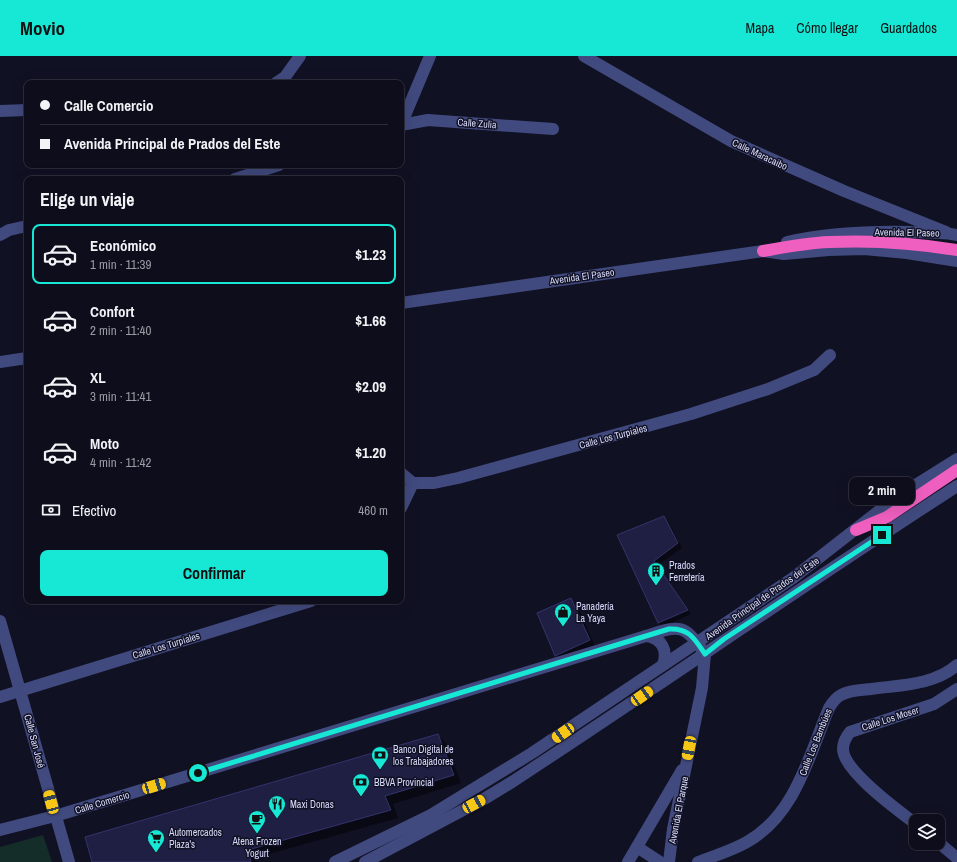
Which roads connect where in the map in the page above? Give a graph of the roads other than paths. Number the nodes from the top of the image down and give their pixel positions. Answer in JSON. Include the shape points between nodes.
{"nodes":[{"id":1,"x":300,"y":56,"type":"edge"},
{"id":2,"x":430,"y":56,"type":"edge"},
{"id":3,"x":584,"y":56,"type":"edge"},
{"id":4,"x":280,"y":80,"type":"edge"},
{"id":5,"x":24,"y":110,"type":"edge"},
{"id":6,"x":0,"y":111,"type":"edge"},
{"id":7,"x":404,"y":118,"type":"edge"},
{"id":8,"x":404,"y":124,"type":"edge"},
{"id":9,"x":553,"y":129,"type":"dead end"},
{"id":10,"x":270,"y":168,"type":"edge"},
{"id":11,"x":244,"y":176,"type":"edge"},
{"id":12,"x":24,"y":227,"type":"edge"},
{"id":13,"x":952,"y":234,"type":"edge"},
{"id":14,"x":0,"y":235,"type":"edge"},
{"id":15,"x":957,"y":250,"type":"edge"},
{"id":16,"x":763,"y":251,"type":"junction"},
{"id":17,"x":957,"y":261,"type":"edge"},
{"id":18,"x":404,"y":303,"type":"edge"},
{"id":19,"x":830,"y":355,"type":"dead end"},
{"id":20,"x":24,"y":358,"type":"edge"},
{"id":21,"x":0,"y":362,"type":"edge"},
{"id":22,"x":957,"y":459,"type":"edge"},
{"id":23,"x":957,"y":470,"type":"edge"},
{"id":24,"x":404,"y":476,"type":"edge"},
{"id":25,"x":413,"y":483,"type":"junction"},
{"id":26,"x":957,"y":486,"type":"edge"},
{"id":27,"x":404,"y":502,"type":"edge"},
{"id":28,"x":856,"y":530,"type":"junction"},
{"id":29,"x":301,"y":604,"type":"edge"},
{"id":30,"x":0,"y":621,"type":"edge"},
{"id":31,"x":646,"y":636,"type":"junction"},
{"id":32,"x":697,"y":642,"type":"junction"},
{"id":33,"x":705,"y":654,"type":"junction"},
{"id":34,"x":663,"y":665,"type":"junction"},
{"id":35,"x":957,"y":665,"type":"edge"},
{"id":36,"x":957,"y":689,"type":"edge"},
{"id":37,"x":20,"y":691,"type":"junction"},
{"id":38,"x":0,"y":697,"type":"edge"},
{"id":39,"x":686,"y":762,"type":"junction"},
{"id":40,"x":55,"y":816,"type":"junction"},
{"id":41,"x":909,"y":818,"type":"edge"},
{"id":42,"x":0,"y":830,"type":"edge"},
{"id":43,"x":637,"y":847,"type":"junction"},
{"id":44,"x":945,"y":848,"type":"edge"},
{"id":45,"x":957,"y":858,"type":"edge"},
{"id":46,"x":69,"y":862,"type":"edge"},
{"id":47,"x":334,"y":862,"type":"edge"},
{"id":48,"x":365,"y":862,"type":"edge"},
{"id":49,"x":628,"y":862,"type":"edge"},
{"id":50,"x":660,"y":862,"type":"edge"},
{"id":51,"x":669,"y":862,"type":"edge"},
{"id":52,"x":698,"y":862,"type":"edge"}],
"edges":[{"from":1,"to":4,"type":"street"},
{"from":2,"to":7,"type":"street"},
{"from":3,"to":13,"type":"street","name":"Calle Maracaibo","via":[[731,141],[844,192]]},
{"from":5,"to":6,"type":"street"},
{"from":8,"to":9,"type":"street","name":"Calle Zulia","via":[[428,120]]},
{"from":10,"to":11,"type":"street"},
{"from":12,"to":14,"type":"street"},
{"from":13,"to":16,"type":"street","name":"Avenida El Paseo","via":[[842,232],[781,243]]},
{"from":15,"to":16,"type":"highway","via":[[893,242],[852,241],[806,244]]},
{"from":16,"to":17,"type":"street","name":"Avenida El Paseo","via":[[784,254],[864,249]]},
{"from":16,"to":18,"type":"street","name":"Avenida El Paseo"},
{"from":19,"to":25,"type":"street","name":"Calle Los Turpiales","via":[[814,370],[768,389],[691,414],[458,478],[434,483]]},
{"from":20,"to":21,"type":"street"},
{"from":22,"to":28,"type":"street","name":"Avenida Principal de Prados del Este","via":[[898,496]]},
{"from":23,"to":28,"type":"highway","via":[[887,517]]},
{"from":24,"to":25,"type":"street"},
{"from":25,"to":27,"type":"street"},
{"from":26,"to":33,"type":"street","name":"Avenida Principal de Prados del Este"},
{"from":28,"to":32,"type":"street","name":"Avenida Principal de Prados del Este","via":[[793,578]]},
{"from":29,"to":37,"type":"street","name":"Calle Los Turpiales"},
{"from":30,"to":37,"type":"street","name":"Calle San José"},
{"from":31,"to":32,"type":"street","name":"Calle Comercio","via":[[678,628],[688,632]]},
{"from":31,"to":34,"type":"street","via":[[659,640],[663,646]]},
{"from":31,"to":40,"type":"street","name":"Calle Comercio"},
{"from":32,"to":33,"type":"street"},
{"from":32,"to":34,"type":"street","name":"Avenida Principal de Prados del Este"},
{"from":33,"to":39,"type":"street","name":"Avenida El Parque","via":[[702,688]]},
{"from":33,"to":48,"type":"street","name":"Avenida Principal de Prados del Este","via":[[490,796]]},
{"from":34,"to":47,"type":"street","name":"Avenida Principal de Prados del Este","via":[[497,776],[429,816]]},
{"from":35,"to":52,"type":"street","name":"Calle Los Bambúes","via":[[939,677],[925,681],[854,691],[841,694],[834,699],[828,708],[801,778],[771,824],[747,842]]},
{"from":36,"to":41,"type":"street","name":"Calle Los Moser","via":[[934,704],[850,732],[844,740],[843,750],[857,774]]},
{"from":37,"to":38,"type":"street","name":"Calle Los Turpiales"},
{"from":37,"to":40,"type":"street","name":"Calle San José"},
{"from":39,"to":43,"type":"street"},
{"from":39,"to":51,"type":"street","name":"Avenida El Parque"},
{"from":40,"to":42,"type":"street","name":"Calle Comercio"},
{"from":40,"to":46,"type":"street","name":"Calle San José"},
{"from":43,"to":49,"type":"street"},
{"from":43,"to":50,"type":"street"},
{"from":44,"to":45,"type":"street"}]}
